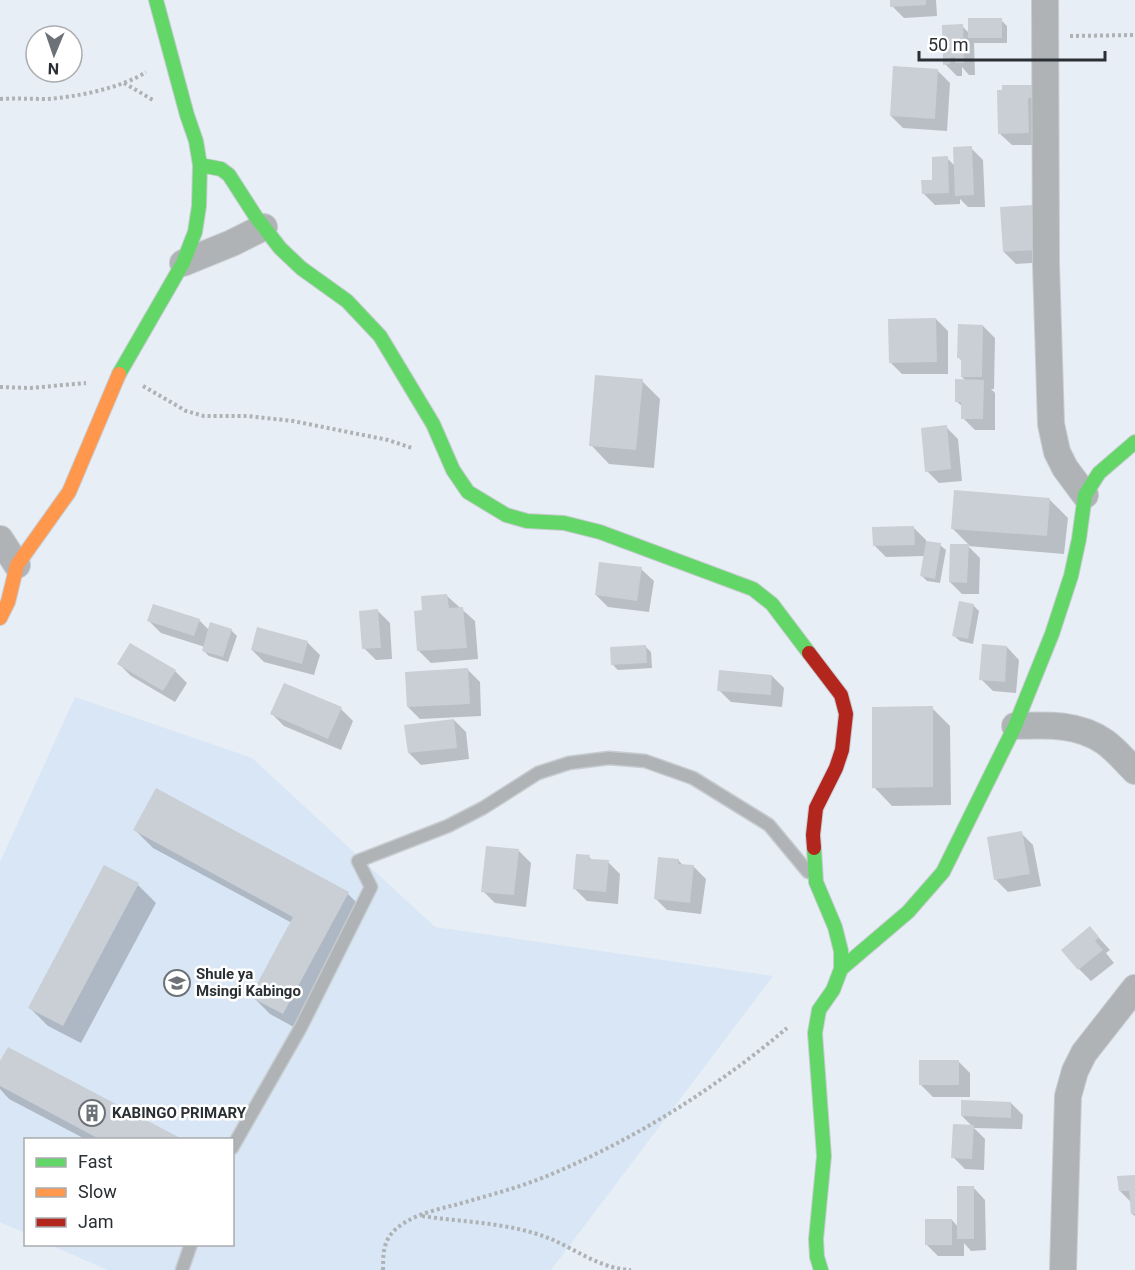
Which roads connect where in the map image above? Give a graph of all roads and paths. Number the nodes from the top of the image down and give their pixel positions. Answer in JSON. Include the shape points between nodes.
{"nodes":[{"id":1,"x":156,"y":0,"type":"edge"},
{"id":2,"x":1045,"y":0,"type":"edge"},
{"id":3,"x":1135,"y":35,"type":"edge"},
{"id":4,"x":1046,"y":36,"type":"junction"},
{"id":5,"x":167,"y":44,"type":"junction"},
{"id":6,"x":0,"y":99,"type":"edge"},
{"id":7,"x":200,"y":165,"type":"junction"},
{"id":8,"x":264,"y":227,"type":"junction"},
{"id":9,"x":183,"y":263,"type":"junction"},
{"id":10,"x":116,"y":383,"type":"junction"},
{"id":11,"x":0,"y":387,"type":"edge"},
{"id":12,"x":1135,"y":442,"type":"edge"},
{"id":13,"x":413,"y":448,"type":"dead end"},
{"id":14,"x":1085,"y":495,"type":"junction"},
{"id":15,"x":0,"y":541,"type":"edge"},
{"id":16,"x":17,"y":565,"type":"junction"},
{"id":17,"x":0,"y":618,"type":"edge"},
{"id":18,"x":1015,"y":726,"type":"junction"},
{"id":19,"x":1135,"y":771,"type":"edge"},
{"id":20,"x":816,"y":882,"type":"junction"},
{"id":21,"x":841,"y":969,"type":"junction"},
{"id":22,"x":1135,"y":988,"type":"edge"},
{"id":23,"x":819,"y":1010,"type":"junction"},
{"id":24,"x":234,"y":1144,"type":"edge"},
{"id":25,"x":421,"y":1216,"type":"junction"},
{"id":26,"x":191,"y":1246,"type":"edge"},
{"id":27,"x":182,"y":1270,"type":"edge"},
{"id":28,"x":383,"y":1270,"type":"edge"},
{"id":29,"x":631,"y":1270,"type":"edge"},
{"id":30,"x":821,"y":1270,"type":"edge"},
{"id":31,"x":1063,"y":1270,"type":"edge"}],
"edges":[{"from":1,"to":5,"type":"street"},
{"from":2,"to":4,"type":"street"},
{"from":3,"to":4,"type":"path"},
{"from":4,"to":14,"type":"street","via":[[1046,275],[1051,424],[1057,452]]},
{"from":5,"to":6,"type":"path","via":[[165,55],[152,68],[124,83],[48,99]]},
{"from":5,"to":7,"type":"street"},
{"from":7,"to":8,"type":"street","via":[[221,169],[229,175]]},
{"from":7,"to":9,"type":"street","via":[[200,206]]},
{"from":8,"to":9,"type":"street"},
{"from":8,"to":20,"type":"street","via":[[301,268],[347,301],[380,336],[468,492],[506,515],[600,532],[689,564],[753,590],[772,604],[841,695],[846,714],[839,760],[814,817]]},
{"from":9,"to":10,"type":"street"},
{"from":10,"to":11,"type":"path"},
{"from":10,"to":13,"type":"path","via":[[148,388],[204,417],[293,421]]},
{"from":10,"to":16,"type":"street","via":[[69,492]]},
{"from":12,"to":14,"type":"street","via":[[1099,473]]},
{"from":14,"to":18,"type":"street","via":[[1071,576]]},
{"from":15,"to":16,"type":"street"},
{"from":16,"to":17,"type":"street"},
{"from":18,"to":19,"type":"street","via":[[1064,726],[1090,733]]},
{"from":18,"to":21,"type":"street","via":[[930,891]]},
{"from":20,"to":21,"type":"street","via":[[835,927]]},
{"from":20,"to":24,"type":"lane","via":[[769,825],[693,778],[645,761],[609,758],[569,763],[538,773],[448,826],[358,861],[371,887],[301,1027]]},
{"from":21,"to":23,"type":"street"},
{"from":22,"to":31,"type":"street","via":[[1084,1053],[1068,1096]]},
{"from":23,"to":25,"type":"path","via":[[792,1023],[705,1091],[598,1153],[545,1177]]},
{"from":23,"to":30,"type":"street","via":[[815,1033],[824,1156],[816,1239]]},
{"from":25,"to":28,"type":"path","via":[[389,1234]]},
{"from":25,"to":29,"type":"path","via":[[509,1226],[563,1244],[605,1266]]},
{"from":26,"to":27,"type":"lane"}]}
